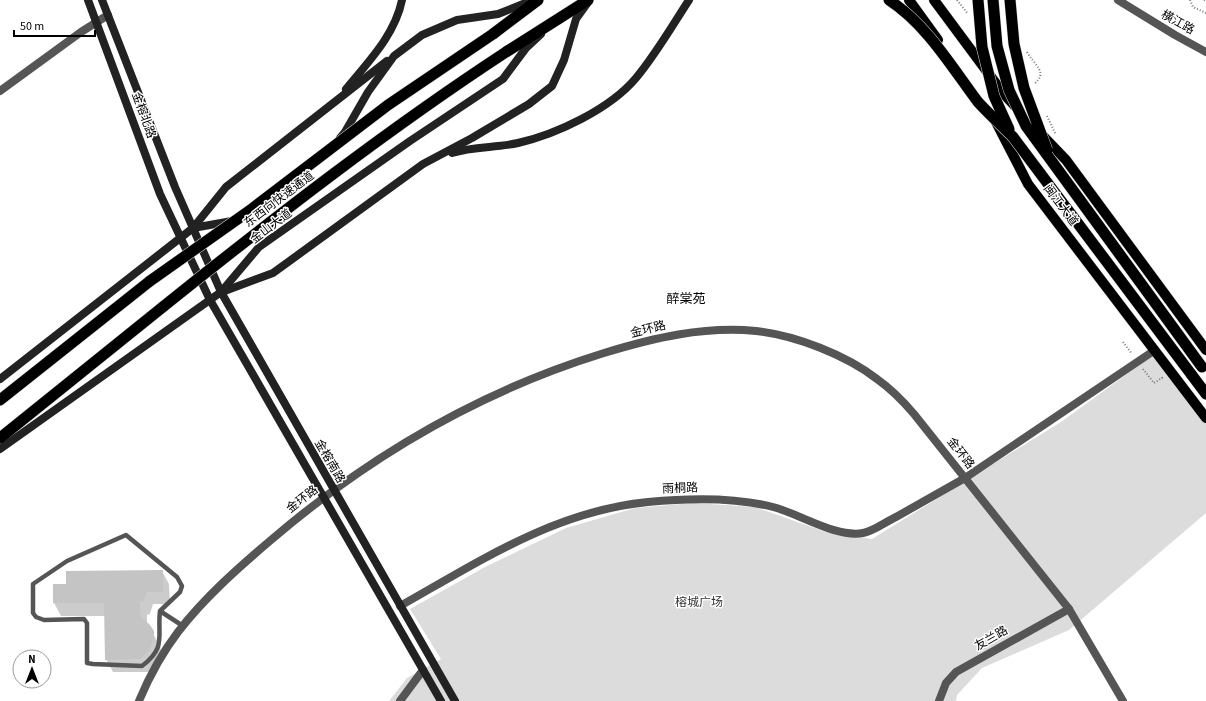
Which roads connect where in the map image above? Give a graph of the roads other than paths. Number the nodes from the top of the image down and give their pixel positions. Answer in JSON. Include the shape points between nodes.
{"nodes":[{"id":1,"x":88,"y":0,"type":"edge"},
{"id":2,"x":102,"y":0,"type":"edge"},
{"id":3,"x":402,"y":0,"type":"edge"},
{"id":4,"x":533,"y":0,"type":"edge"},
{"id":5,"x":538,"y":0,"type":"edge"},
{"id":6,"x":589,"y":0,"type":"edge"},
{"id":7,"x":689,"y":0,"type":"edge"},
{"id":8,"x":889,"y":0,"type":"edge"},
{"id":9,"x":909,"y":0,"type":"edge"},
{"id":10,"x":934,"y":0,"type":"edge"},
{"id":11,"x":978,"y":0,"type":"edge"},
{"id":12,"x":993,"y":0,"type":"edge"},
{"id":13,"x":1010,"y":0,"type":"edge"},
{"id":14,"x":1118,"y":0,"type":"edge"},
{"id":15,"x":108,"y":15,"type":"junction"},
{"id":16,"x":555,"y":21,"type":"junction"},
{"id":17,"x":96,"y":22,"type":"junction"},
{"id":18,"x":1206,"y":52,"type":"edge"},
{"id":19,"x":394,"y":56,"type":"junction"},
{"id":20,"x":0,"y":91,"type":"edge"},
{"id":21,"x":338,"y":99,"type":"junction"},
{"id":22,"x":1013,"y":137,"type":"junction"},
{"id":23,"x":1052,"y":163,"type":"junction"},
{"id":24,"x":423,"y":164,"type":"junction"},
{"id":25,"x":193,"y":228,"type":"junction"},
{"id":26,"x":180,"y":238,"type":"junction"},
{"id":27,"x":221,"y":292,"type":"junction"},
{"id":28,"x":210,"y":300,"type":"junction"},
{"id":29,"x":1155,"y":350,"type":"junction"},
{"id":30,"x":1206,"y":350,"type":"edge"},
{"id":31,"x":1204,"y":369,"type":"edge"},
{"id":32,"x":0,"y":379,"type":"edge"},
{"id":33,"x":1206,"y":394,"type":"edge"},
{"id":34,"x":0,"y":400,"type":"edge"},
{"id":35,"x":1206,"y":418,"type":"edge"},
{"id":36,"x":0,"y":438,"type":"edge"},
{"id":37,"x":0,"y":449,"type":"edge"},
{"id":38,"x":965,"y":478,"type":"junction"},
{"id":39,"x":333,"y":490,"type":"junction"},
{"id":40,"x":322,"y":498,"type":"junction"},
{"id":41,"x":400,"y":606,"type":"junction"},
{"id":42,"x":1069,"y":609,"type":"junction"},
{"id":43,"x":160,"y":611,"type":"junction"},
{"id":44,"x":183,"y":626,"type":"junction"},
{"id":45,"x":423,"y":670,"type":"junction"},
{"id":46,"x":139,"y":701,"type":"edge"},
{"id":47,"x":400,"y":701,"type":"edge"},
{"id":48,"x":441,"y":701,"type":"edge"},
{"id":49,"x":455,"y":701,"type":"edge"},
{"id":50,"x":940,"y":701,"type":"edge"},
{"id":51,"x":1123,"y":701,"type":"edge"}],
"edges":[{"from":1,"to":17,"type":"main road","name":"金榕北路"},
{"from":2,"to":15,"type":"main road","name":"金榕北路"},
{"from":3,"to":21,"type":"main road","via":[[400,11],[383,43]]},
{"from":4,"to":19,"type":"main road","name":"金山大道","via":[[498,14],[457,20],[422,35]]},
{"from":5,"to":34,"type":"highway","name":"东西向快速通道","bridge":true,"via":[[494,34],[388,105],[249,211],[150,281]]},
{"from":6,"to":16,"type":"highway","name":"东西向快速通道"},
{"from":6,"to":24,"type":"main road","via":[[576,19],[564,60],[552,86],[529,104]]},
{"from":7,"to":24,"type":"main road","via":[[635,78],[604,104],[560,129],[519,143],[494,148],[460,150]]},
{"from":8,"to":22,"type":"highway","bridge":true,"via":[[928,34],[980,103]]},
{"from":9,"to":29,"type":"main road","name":"闽江大道","via":[[987,105],[1028,184]]},
{"from":10,"to":30,"type":"main road","via":[[1003,93],[1066,160]]},
{"from":11,"to":22,"type":"highway","bridge":true,"via":[[982,47],[994,96]]},
{"from":12,"to":23,"type":"highway","bridge":true,"via":[[997,46],[1009,90],[1026,126]]},
{"from":13,"to":23,"type":"highway","bridge":true,"via":[[1014,44],[1024,88]]},
{"from":14,"to":18,"type":"street","name":"横江路"},
{"from":15,"to":17,"type":"street"},
{"from":15,"to":25,"type":"main road","name":"金榕北路"},
{"from":16,"to":27,"type":"main road","name":"金山大道","via":[[526,48],[503,79],[410,140],[259,248]]},
{"from":16,"to":36,"type":"highway","name":"东西向快速通道","bridge":true,"via":[[401,123],[262,228]]},
{"from":17,"to":20,"type":"street"},
{"from":17,"to":26,"type":"main road","name":"金榕北路","via":[[160,194]]},
{"from":19,"to":21,"type":"main road"},
{"from":19,"to":25,"type":"main road","name":"金山大道","via":[[368,92],[345,132],[310,170],[245,218]]},
{"from":21,"to":25,"type":"main road","via":[[226,187]]},
{"from":22,"to":33,"type":"highway","bridge":true},
{"from":23,"to":31,"type":"highway","bridge":true},
{"from":24,"to":27,"type":"main road","via":[[273,273]]},
{"from":25,"to":26,"type":"main road","name":"金山大道"},
{"from":25,"to":27,"type":"main road","name":"金榕南路"},
{"from":26,"to":28,"type":"main road","name":"金榕南路"},
{"from":26,"to":32,"type":"main road","name":"金山大道"},
{"from":27,"to":28,"type":"main road","name":"金山大道"},
{"from":27,"to":39,"type":"main road","name":"金榕南路"},
{"from":28,"to":37,"type":"main road","name":"金山大道"},
{"from":28,"to":40,"type":"main road","name":"金榕南路"},
{"from":29,"to":35,"type":"main road","name":"闽江大道"},
{"from":29,"to":38,"type":"street","name":"雨桐路"},
{"from":38,"to":39,"type":"street","name":"金环路","via":[[914,414],[890,389],[864,370],[788,338],[759,332],[729,330],[691,332],[652,340],[533,378],[442,421],[354,474]]},
{"from":38,"to":41,"type":"street","name":"雨桐路","via":[[875,528],[860,533],[837,532],[785,510],[738,501],[666,500],[611,508],[562,521],[526,536]]},
{"from":38,"to":42,"type":"street","name":"金环路"},
{"from":39,"to":40,"type":"street","name":"金环路"},
{"from":39,"to":41,"type":"main road","name":"金榕南路"},
{"from":40,"to":44,"type":"street","name":"金环路","via":[[256,552]]},
{"from":40,"to":45,"type":"main road","name":"金榕南路"},
{"from":41,"to":49,"type":"main road","name":"金榕南路"},
{"from":42,"to":50,"type":"street","name":"友兰路","via":[[956,672],[946,684]]},
{"from":42,"to":51,"type":"street","name":"金环路"},
{"from":43,"to":43,"type":"lane","via":[[180,592],[182,586],[177,577],[126,535],[67,561],[34,584],[36,617],[44,620],[84,620],[87,623],[87,663],[142,666],[148,662],[161,640]]},
{"from":43,"to":44,"type":"lane"},
{"from":44,"to":46,"type":"street","name":"金环路","via":[[163,653]]},
{"from":45,"to":47,"type":"street"},
{"from":45,"to":48,"type":"main road","name":"金榕南路"}]}
